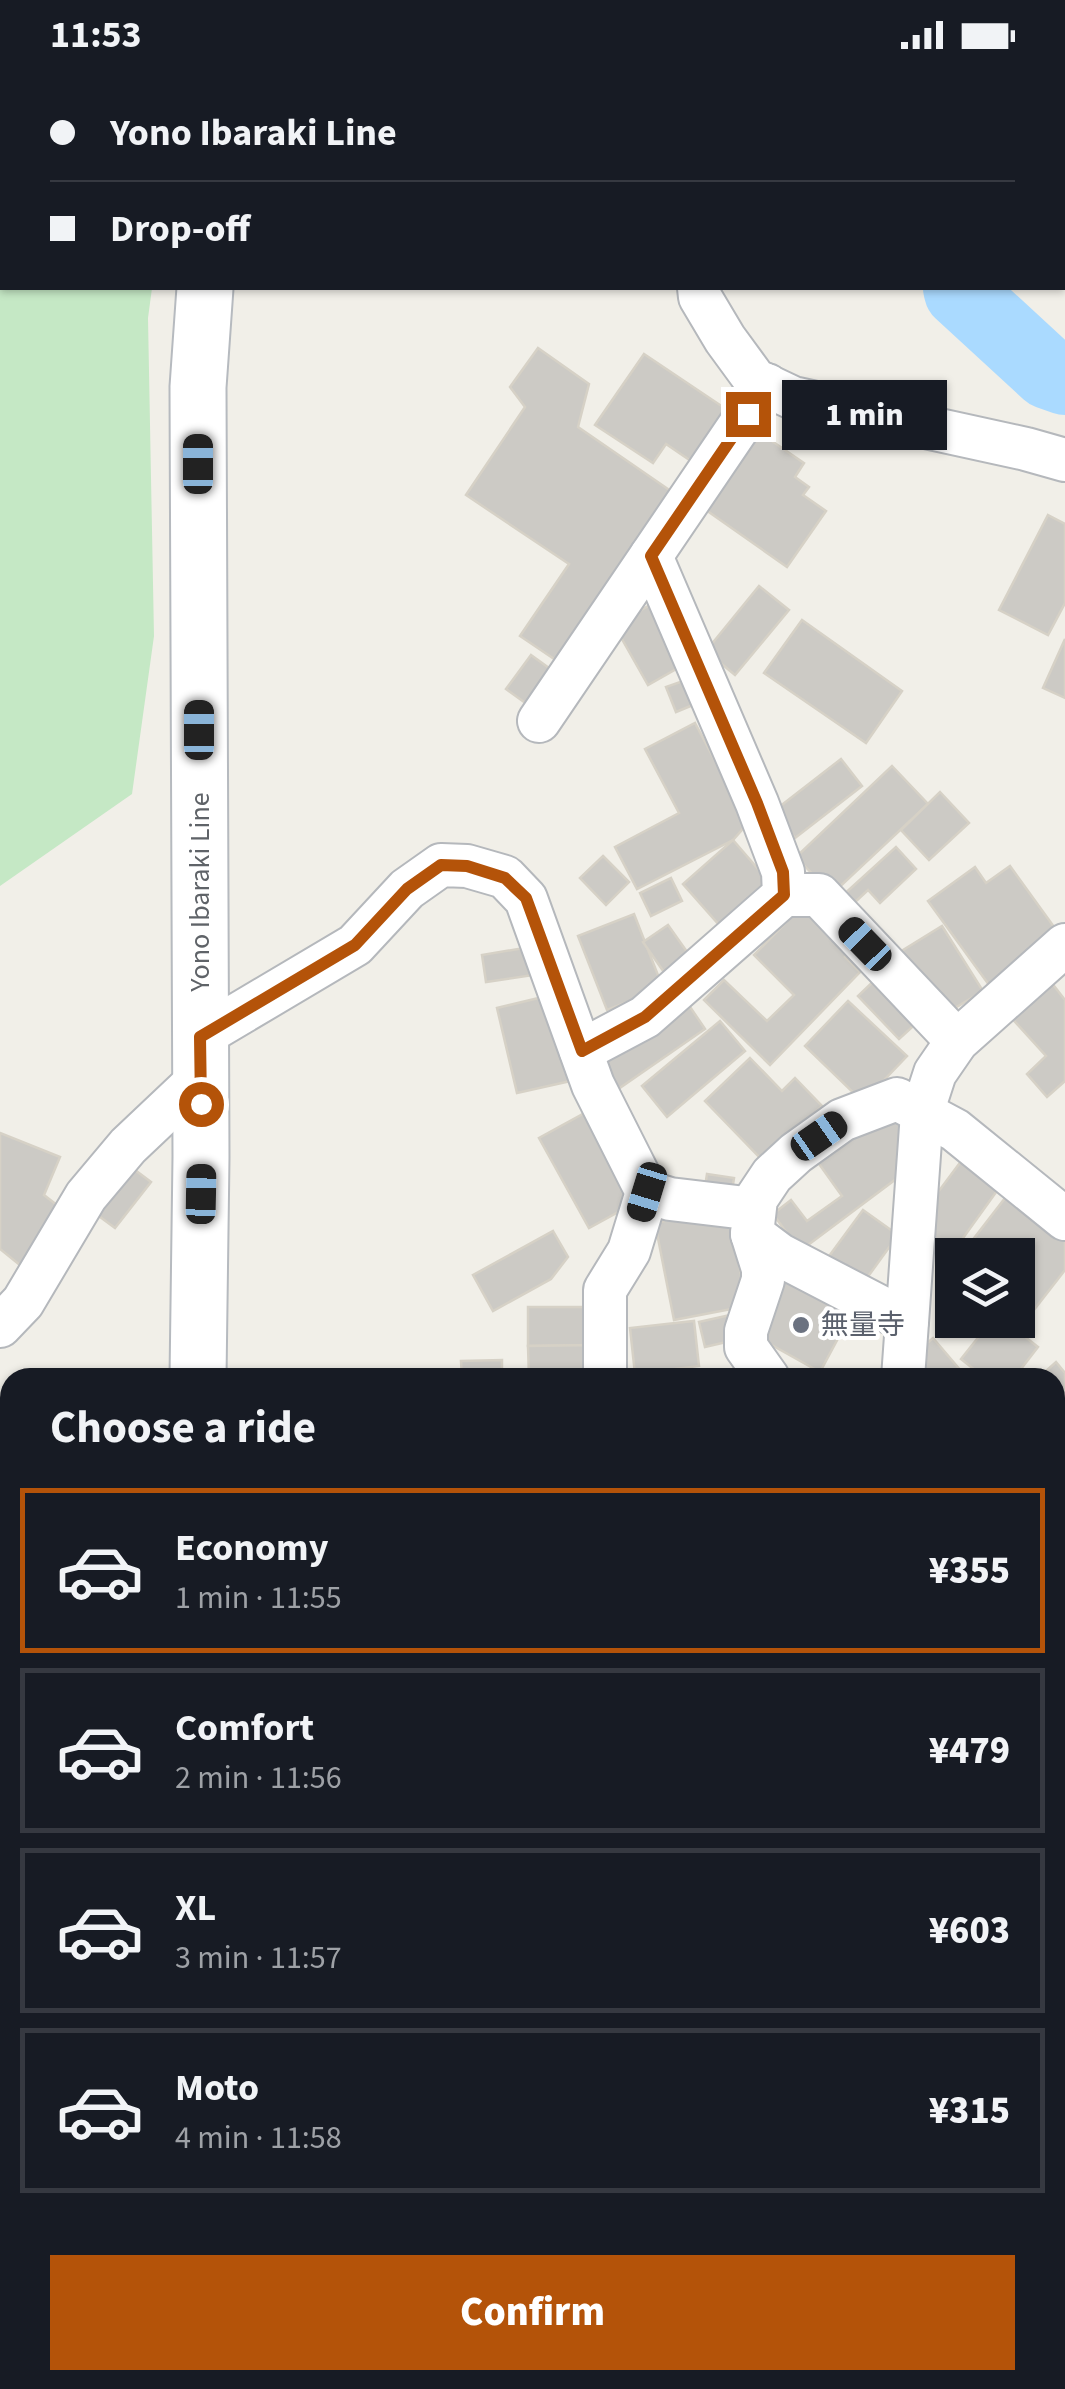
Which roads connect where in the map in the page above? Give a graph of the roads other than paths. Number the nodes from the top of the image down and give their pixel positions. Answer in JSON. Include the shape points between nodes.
{"nodes":[{"id":1,"x":205,"y":290,"type":"edge"},
{"id":2,"x":699,"y":290,"type":"edge"},
{"id":3,"x":767,"y":385,"type":"junction"},
{"id":4,"x":1065,"y":460,"type":"edge"},
{"id":5,"x":651,"y":556,"type":"junction"},
{"id":6,"x":539,"y":722,"type":"dead end"},
{"id":7,"x":784,"y":895,"type":"junction"},
{"id":8,"x":1065,"y":945,"type":"edge"},
{"id":9,"x":958,"y":1040,"type":"junction"},
{"id":10,"x":582,"y":1051,"type":"junction"},
{"id":11,"x":200,"y":1057,"type":"junction"},
{"id":12,"x":922,"y":1113,"type":"junction"},
{"id":13,"x":647,"y":1192,"type":"junction"},
{"id":14,"x":1065,"y":1219,"type":"edge"},
{"id":15,"x":753,"y":1221,"type":"junction"},
{"id":16,"x":907,"y":1322,"type":"junction"},
{"id":17,"x":0,"y":1326,"type":"edge"},
{"id":18,"x":198,"y":1368,"type":"edge"},
{"id":19,"x":605,"y":1368,"type":"edge"},
{"id":20,"x":761,"y":1368,"type":"edge"},
{"id":21,"x":904,"y":1368,"type":"edge"}],
"edges":[{"from":1,"to":11,"type":"main road","name":"Yono Ibaraki Line","via":[[198,388]]},
{"from":2,"to":3,"type":"street","via":[[725,339],[755,380]]},
{"from":3,"to":4,"type":"street","via":[[792,398]]},
{"from":3,"to":5,"type":"street"},
{"from":5,"to":6,"type":"street"},
{"from":5,"to":7,"type":"street","via":[[757,803],[783,872]]},
{"from":7,"to":9,"type":"street","via":[[819,895]]},
{"from":7,"to":10,"type":"street","via":[[645,1017]]},
{"from":8,"to":9,"type":"street"},
{"from":9,"to":12,"type":"street","via":[[935,1073]]},
{"from":10,"to":11,"type":"street","via":[[526,898],[505,878],[441,865],[407,889],[355,945]]},
{"from":10,"to":13,"type":"street"},
{"from":11,"to":17,"type":"street","via":[[86,1196],[23,1302]]},
{"from":11,"to":18,"type":"main road","name":"Yono Ibaraki Line"},
{"from":12,"to":14,"type":"street","via":[[955,1130]]},
{"from":12,"to":15,"type":"street","via":[[897,1098],[842,1120],[772,1175],[756,1199]]},
{"from":12,"to":16,"type":"street"},
{"from":13,"to":15,"type":"street"},
{"from":13,"to":19,"type":"street","via":[[630,1251],[605,1290]]},
{"from":15,"to":16,"type":"street","via":[[780,1255]]},
{"from":15,"to":20,"type":"street","via":[[763,1280],[746,1347]]},
{"from":16,"to":21,"type":"street"}]}
